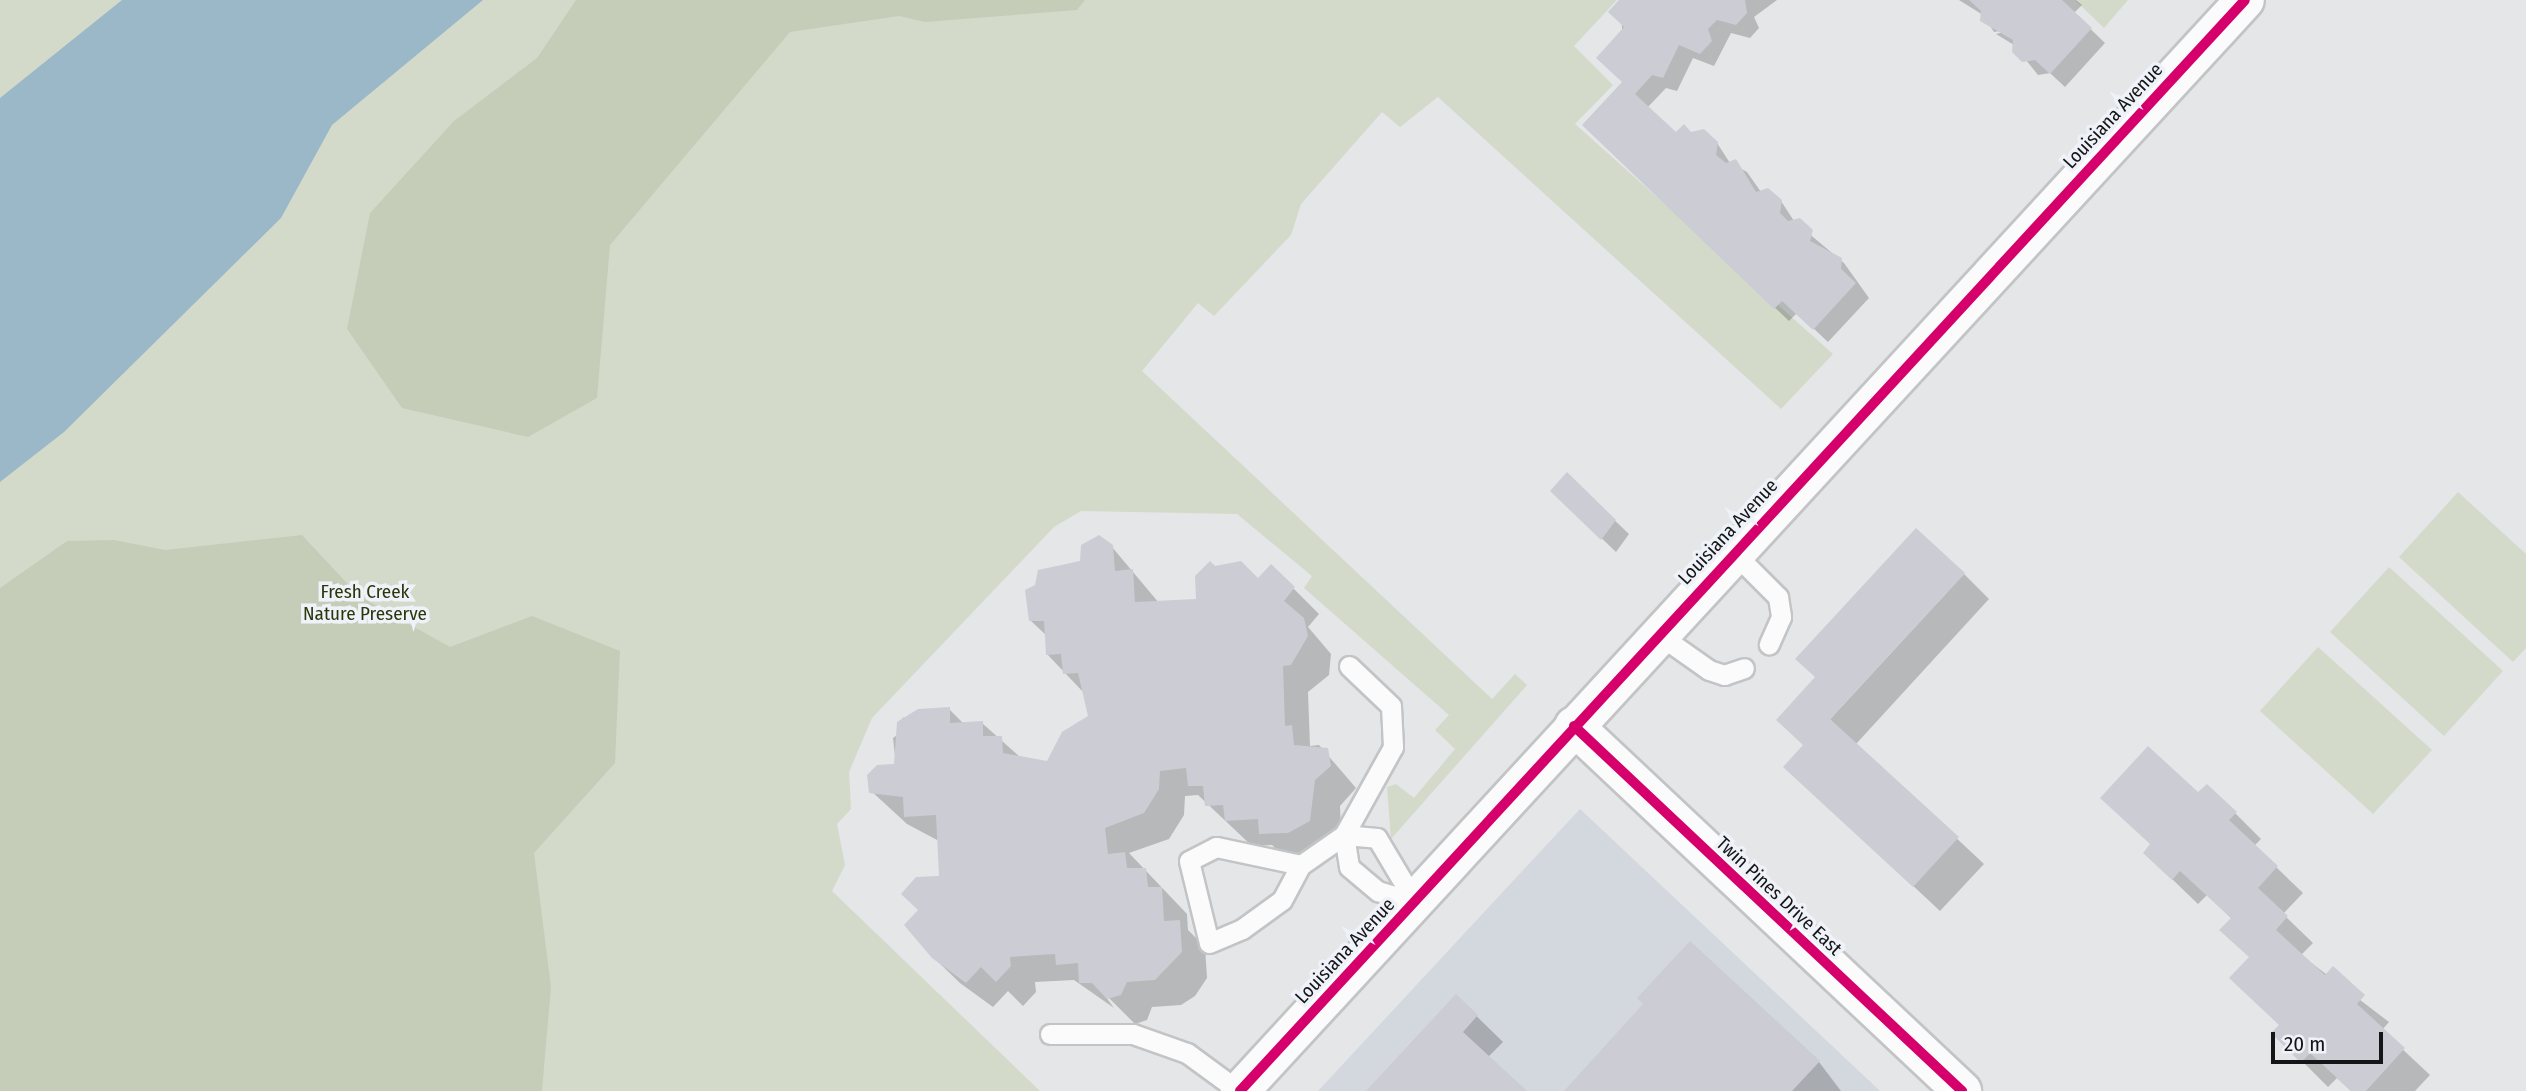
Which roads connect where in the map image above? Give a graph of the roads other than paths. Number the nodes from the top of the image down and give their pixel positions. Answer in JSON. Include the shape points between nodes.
{"nodes":[{"id":1,"x":2245,"y":0,"type":"edge"},
{"id":2,"x":1733,"y":552,"type":"junction"},
{"id":3,"x":1658,"y":634,"type":"junction"},
{"id":4,"x":1769,"y":644,"type":"dead end"},
{"id":5,"x":1349,"y":666,"type":"dead end"},
{"id":6,"x":1744,"y":668,"type":"dead end"},
{"id":7,"x":1574,"y":726,"type":"junction"},
{"id":8,"x":1343,"y":835,"type":"junction"},
{"id":9,"x":1301,"y":865,"type":"junction"},
{"id":10,"x":1415,"y":901,"type":"junction"},
{"id":11,"x":1050,"y":1034,"type":"dead end"},
{"id":12,"x":1240,"y":1091,"type":"edge"},
{"id":13,"x":1962,"y":1091,"type":"edge"}],
"edges":[{"from":1,"to":2,"type":"street","name":"Louisiana Avenue"},
{"from":2,"to":3,"type":"street","name":"Louisiana Avenue"},
{"from":2,"to":4,"type":"lane","via":[[1778,597],[1781,617]]},
{"from":3,"to":6,"type":"lane","via":[[1709,670],[1724,675]]},
{"from":3,"to":7,"type":"street","name":"Louisiana Avenue"},
{"from":5,"to":8,"type":"lane","via":[[1391,706],[1393,747]]},
{"from":7,"to":10,"type":"street","name":"Louisiana Avenue"},
{"from":7,"to":13,"type":"street","name":"Twin Pines Drive East"},
{"from":8,"to":9,"type":"lane"},
{"from":8,"to":10,"type":"lane","via":[[1377,838]]},
{"from":8,"to":10,"type":"lane","via":[[1349,867],[1378,891]]},
{"from":9,"to":9,"type":"lane","via":[[1282,900],[1242,929],[1209,943],[1189,861],[1216,847]]},
{"from":10,"to":12,"type":"street","name":"Louisiana Avenue"},
{"from":11,"to":12,"type":"lane","via":[[1133,1034],[1187,1053]]}]}
